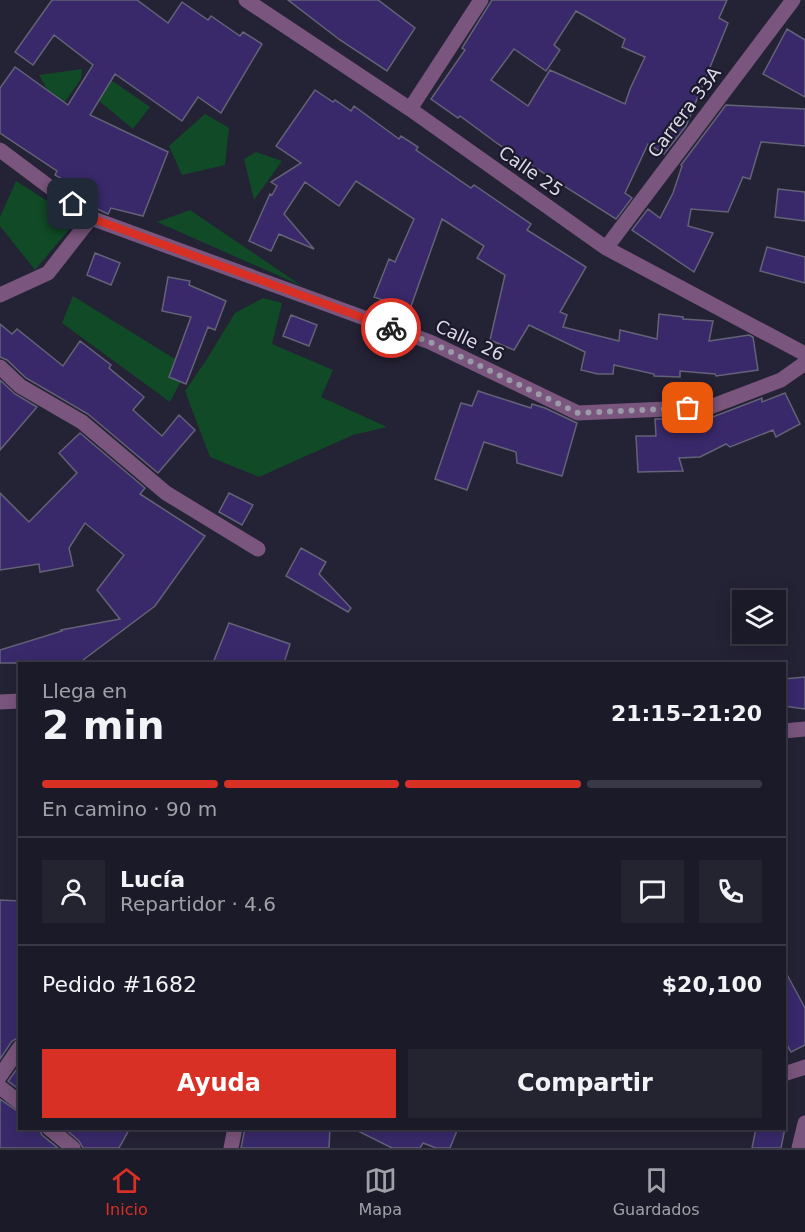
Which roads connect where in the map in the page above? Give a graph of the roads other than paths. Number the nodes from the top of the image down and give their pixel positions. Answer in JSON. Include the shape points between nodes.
{"nodes":[{"id":1,"x":246,"y":0,"type":"edge"},
{"id":2,"x":481,"y":0,"type":"edge"},
{"id":3,"x":793,"y":0,"type":"edge"},
{"id":4,"x":410,"y":110,"type":"junction"},
{"id":5,"x":0,"y":150,"type":"edge"},
{"id":6,"x":91,"y":218,"type":"junction"},
{"id":7,"x":606,"y":248,"type":"junction"},
{"id":8,"x":0,"y":295,"type":"edge"},
{"id":9,"x":805,"y":354,"type":"edge"},
{"id":10,"x":805,"y":363,"type":"edge"},
{"id":11,"x":0,"y":367,"type":"edge"},
{"id":12,"x":258,"y":549,"type":"dead end"},
{"id":13,"x":18,"y":701,"type":"edge"},
{"id":14,"x":0,"y":702,"type":"edge"},
{"id":15,"x":805,"y":729,"type":"edge"},
{"id":16,"x":786,"y":731,"type":"edge"},
{"id":17,"x":18,"y":1050,"type":"edge"},
{"id":18,"x":805,"y":1067,"type":"edge"},
{"id":19,"x":786,"y":1073,"type":"edge"},
{"id":20,"x":0,"y":1076,"type":"edge"},
{"id":21,"x":0,"y":1087,"type":"edge"},
{"id":22,"x":18,"y":1101,"type":"edge"},
{"id":23,"x":805,"y":1123,"type":"edge"},
{"id":24,"x":52,"y":1130,"type":"edge"},
{"id":25,"x":235,"y":1130,"type":"edge"},
{"id":26,"x":73,"y":1148,"type":"edge"},
{"id":27,"x":231,"y":1148,"type":"edge"},
{"id":28,"x":799,"y":1148,"type":"edge"}],
"edges":[{"from":1,"to":4,"type":"street","name":"Calle 25"},
{"from":2,"to":4,"type":"street"},
{"from":3,"to":7,"type":"street","name":"Carrera 33A"},
{"from":4,"to":7,"type":"street","name":"Calle 25"},
{"from":5,"to":6,"type":"street","name":"Calle 26"},
{"from":6,"to":8,"type":"street","via":[[48,273]]},
{"from":6,"to":10,"type":"street","name":"Calle 26","via":[[430,342],[578,413],[710,407],[781,380]]},
{"from":7,"to":9,"type":"street","name":"Calle 25"},
{"from":11,"to":12,"type":"street","via":[[20,386],[82,422],[166,493]]},
{"from":13,"to":14,"type":"street"},
{"from":15,"to":16,"type":"street"},
{"from":17,"to":20,"type":"street"},
{"from":18,"to":19,"type":"street"},
{"from":21,"to":22,"type":"street"},
{"from":23,"to":28,"type":"street"},
{"from":24,"to":26,"type":"street"},
{"from":25,"to":27,"type":"street"}]}
